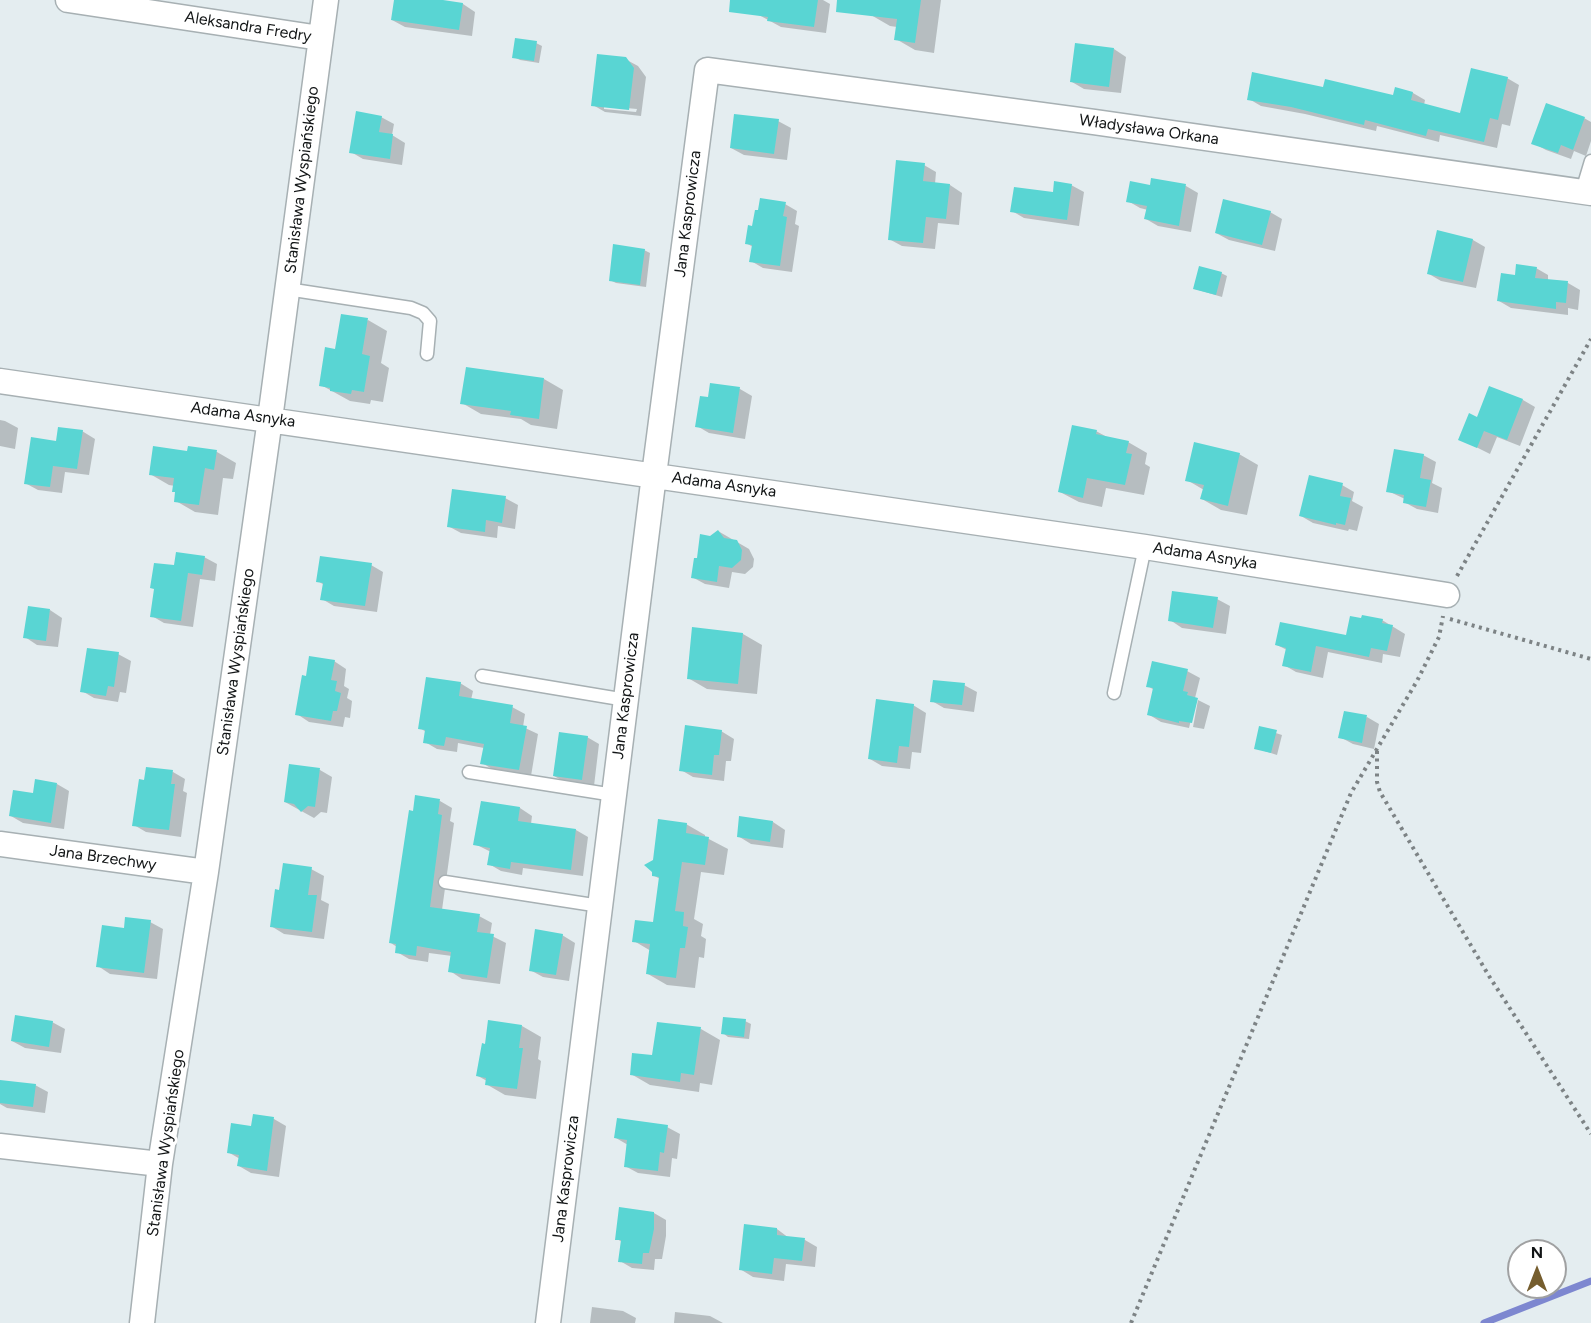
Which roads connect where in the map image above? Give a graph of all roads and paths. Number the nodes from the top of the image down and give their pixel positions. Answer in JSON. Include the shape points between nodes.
{"nodes":[{"id":1,"x":68,"y":0,"type":"edge"},
{"id":2,"x":326,"y":0,"type":"edge"},
{"id":3,"x":320,"y":38,"type":"junction"},
{"id":4,"x":707,"y":70,"type":"joint"},
{"id":5,"x":1591,"y":161,"type":"edge"},
{"id":6,"x":1586,"y":192,"type":"edge"},
{"id":7,"x":287,"y":289,"type":"junction"},
{"id":8,"x":1591,"y":339,"type":"edge"},
{"id":9,"x":427,"y":354,"type":"dead end"},
{"id":10,"x":0,"y":381,"type":"edge"},
{"id":11,"x":270,"y":419,"type":"junction"},
{"id":12,"x":654,"y":475,"type":"junction"},
{"id":13,"x":1145,"y":547,"type":"junction"},
{"id":14,"x":1445,"y":606,"type":"junction"},
{"id":15,"x":1591,"y":658,"type":"edge"},
{"id":16,"x":482,"y":676,"type":"dead end"},
{"id":17,"x":1113,"y":693,"type":"dead end"},
{"id":18,"x":626,"y":700,"type":"junction"},
{"id":19,"x":1377,"y":750,"type":"junction"},
{"id":20,"x":469,"y":772,"type":"dead end"},
{"id":21,"x":614,"y":795,"type":"junction"},
{"id":22,"x":0,"y":844,"type":"edge"},
{"id":23,"x":206,"y":872,"type":"junction"},
{"id":24,"x":445,"y":882,"type":"dead end"},
{"id":25,"x":600,"y":906,"type":"junction"},
{"id":26,"x":1591,"y":1134,"type":"edge"},
{"id":27,"x":0,"y":1146,"type":"edge"},
{"id":28,"x":160,"y":1164,"type":"junction"},
{"id":29,"x":142,"y":1323,"type":"edge"},
{"id":30,"x":548,"y":1323,"type":"edge"},
{"id":31,"x":1131,"y":1323,"type":"edge"}],
"edges":[{"from":1,"to":3,"type":"street","name":"Aleksandra Fredry"},
{"from":2,"to":3,"type":"street","name":"Stanisława Wyspiańskiego"},
{"from":3,"to":7,"type":"street","name":"Stanisława Wyspiańskiego"},
{"from":4,"to":6,"type":"street","name":"Władysława Orkana"},
{"from":4,"to":12,"type":"street","name":"Jana Kasprowicza"},
{"from":5,"to":6,"type":"lane"},
{"from":7,"to":9,"type":"lane","via":[[423,313],[430,321]]},
{"from":7,"to":11,"type":"street","name":"Stanisława Wyspiańskiego"},
{"from":8,"to":14,"type":"path"},
{"from":10,"to":11,"type":"street","name":"Adama Asnyka"},
{"from":11,"to":12,"type":"street","name":"Adama Asnyka"},
{"from":11,"to":23,"type":"street","name":"Stanisława Wyspiańskiego"},
{"from":12,"to":13,"type":"street","name":"Adama Asnyka"},
{"from":12,"to":18,"type":"street","name":"Jana Kasprowicza"},
{"from":13,"to":14,"type":"street","name":"Adama Asnyka"},
{"from":13,"to":17,"type":"lane"},
{"from":14,"to":15,"type":"path"},
{"from":14,"to":19,"type":"path","via":[[1439,637]]},
{"from":16,"to":18,"type":"lane"},
{"from":18,"to":21,"type":"street","name":"Jana Kasprowicza"},
{"from":19,"to":26,"type":"path","via":[[1380,792],[1489,976]]},
{"from":19,"to":31,"type":"path","via":[[1351,793]]},
{"from":20,"to":21,"type":"lane"},
{"from":21,"to":25,"type":"street","name":"Jana Kasprowicza"},
{"from":22,"to":23,"type":"street","name":"Jana Brzechwy"},
{"from":23,"to":28,"type":"street","name":"Stanisława Wyspiańskiego"},
{"from":24,"to":25,"type":"lane"},
{"from":25,"to":30,"type":"street","name":"Jana Kasprowicza"},
{"from":27,"to":28,"type":"street"},
{"from":28,"to":29,"type":"street","name":"Stanisława Wyspiańskiego"}]}
